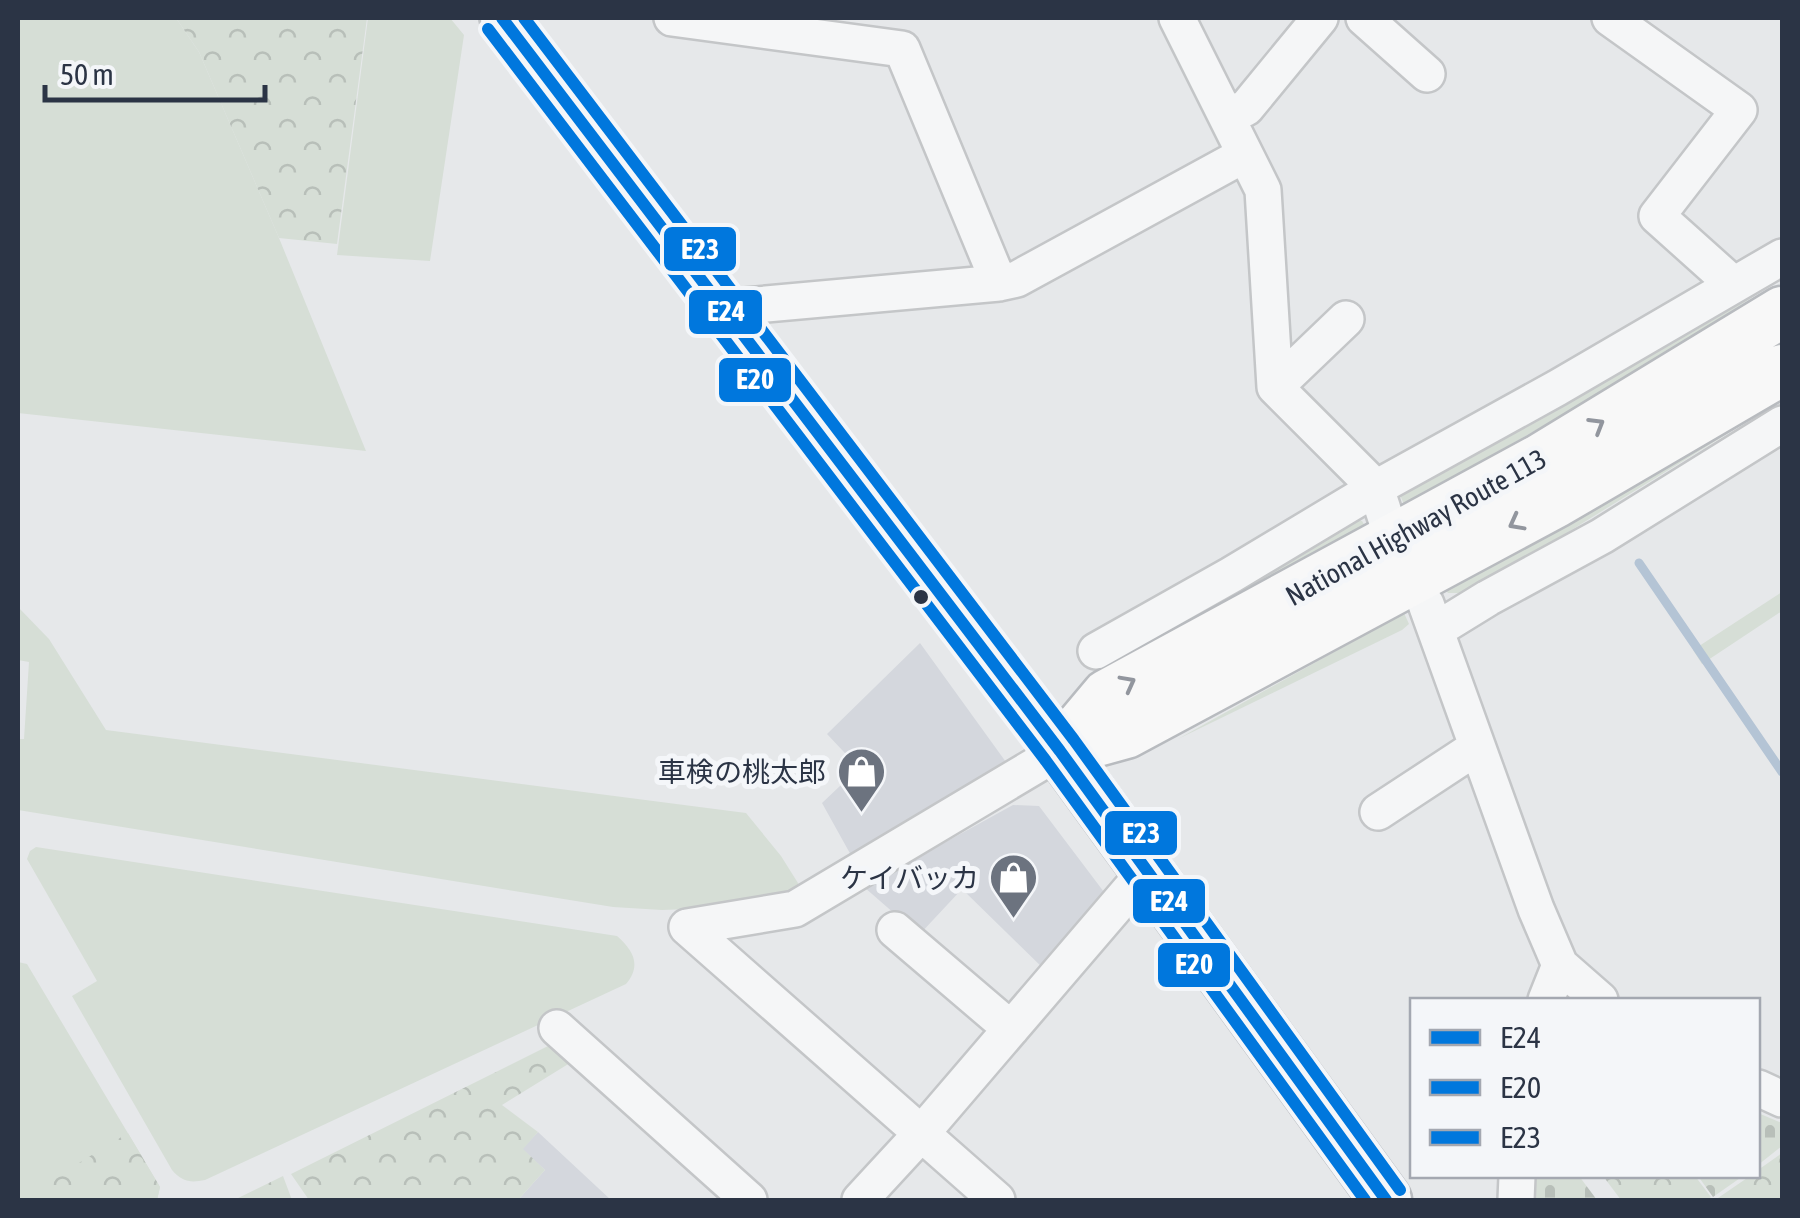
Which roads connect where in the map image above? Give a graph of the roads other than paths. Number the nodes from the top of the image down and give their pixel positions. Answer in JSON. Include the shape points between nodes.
{"nodes":[{"id":1,"x":502,"y":18,"type":"edge"},
{"id":2,"x":672,"y":18,"type":"edge"},
{"id":3,"x":1177,"y":18,"type":"edge"},
{"id":4,"x":1320,"y":18,"type":"edge"},
{"id":5,"x":1364,"y":18,"type":"edge"},
{"id":6,"x":1610,"y":18,"type":"edge"},
{"id":7,"x":1426,"y":74,"type":"dead end"},
{"id":8,"x":1227,"y":116,"type":"junction"},
{"id":9,"x":1244,"y":155,"type":"junction"},
{"id":10,"x":1782,"y":256,"type":"edge"},
{"id":11,"x":1000,"y":282,"type":"junction"},
{"id":12,"x":1734,"y":285,"type":"junction"},
{"id":13,"x":722,"y":308,"type":"junction"},
{"id":14,"x":1782,"y":312,"type":"edge"},
{"id":15,"x":1346,"y":319,"type":"dead end"},
{"id":16,"x":1782,"y":370,"type":"edge"},
{"id":17,"x":1276,"y":387,"type":"junction"},
{"id":18,"x":1782,"y":424,"type":"edge"},
{"id":19,"x":1376,"y":488,"type":"junction"},
{"id":20,"x":1387,"y":522,"type":"dead end"},
{"id":21,"x":1096,"y":652,"type":"dead end"},
{"id":22,"x":1478,"y":748,"type":"junction"},
{"id":23,"x":1060,"y":752,"type":"junction"},
{"id":24,"x":1378,"y":812,"type":"dead end"},
{"id":25,"x":1147,"y":870,"type":"junction"},
{"id":26,"x":895,"y":930,"type":"dead end"},
{"id":27,"x":1560,"y":964,"type":"junction"},
{"id":28,"x":1547,"y":998,"type":"edge"},
{"id":29,"x":1598,"y":998,"type":"edge"},
{"id":30,"x":557,"y":1028,"type":"dead end"},
{"id":31,"x":1011,"y":1029,"type":"junction"},
{"id":32,"x":920,"y":1135,"type":"junction"},
{"id":33,"x":750,"y":1200,"type":"edge"},
{"id":34,"x":860,"y":1200,"type":"edge"},
{"id":35,"x":997,"y":1200,"type":"edge"},
{"id":36,"x":1386,"y":1200,"type":"edge"}],
"edges":[{"from":1,"to":13,"type":"main road"},
{"from":2,"to":11,"type":"street","via":[[902,49]]},
{"from":3,"to":8,"type":"street"},
{"from":4,"to":8,"type":"street","via":[[1246,108]]},
{"from":5,"to":7,"type":"street"},
{"from":6,"to":12,"type":"street","via":[[1739,110],[1658,216]]},
{"from":8,"to":9,"type":"street"},
{"from":9,"to":11,"type":"street","via":[[1017,279]]},
{"from":9,"to":17,"type":"street","via":[[1263,190]]},
{"from":10,"to":12,"type":"street"},
{"from":11,"to":13,"type":"street"},
{"from":12,"to":19,"type":"street"},
{"from":13,"to":23,"type":"main road"},
{"from":23,"to":14,"type":"highway","name":"National Highway Route 113","one_way":true,"via":[[1107,695],[1539,460]]},
{"from":15,"to":17,"type":"street"},
{"from":16,"to":23,"type":"highway","name":"National Highway Route 113","one_way":true,"via":[[1556,502],[1126,733]]},
{"from":17,"to":19,"type":"street"},
{"from":18,"to":22,"type":"street","via":[[1602,536],[1488,598],[1431,617]]},
{"from":19,"to":20,"type":"street"},
{"from":19,"to":21,"type":"street"},
{"from":22,"to":24,"type":"street"},
{"from":22,"to":27,"type":"street"},
{"from":23,"to":25,"type":"highway"},
{"from":23,"to":32,"type":"street","via":[[796,909],[688,927]]},
{"from":25,"to":31,"type":"street"},
{"from":25,"to":36,"type":"highway"},
{"from":26,"to":31,"type":"street"},
{"from":27,"to":28,"type":"street"},
{"from":27,"to":29,"type":"street"},
{"from":30,"to":33,"type":"street"},
{"from":31,"to":32,"type":"street"},
{"from":32,"to":34,"type":"street"},
{"from":32,"to":35,"type":"street"}]}
